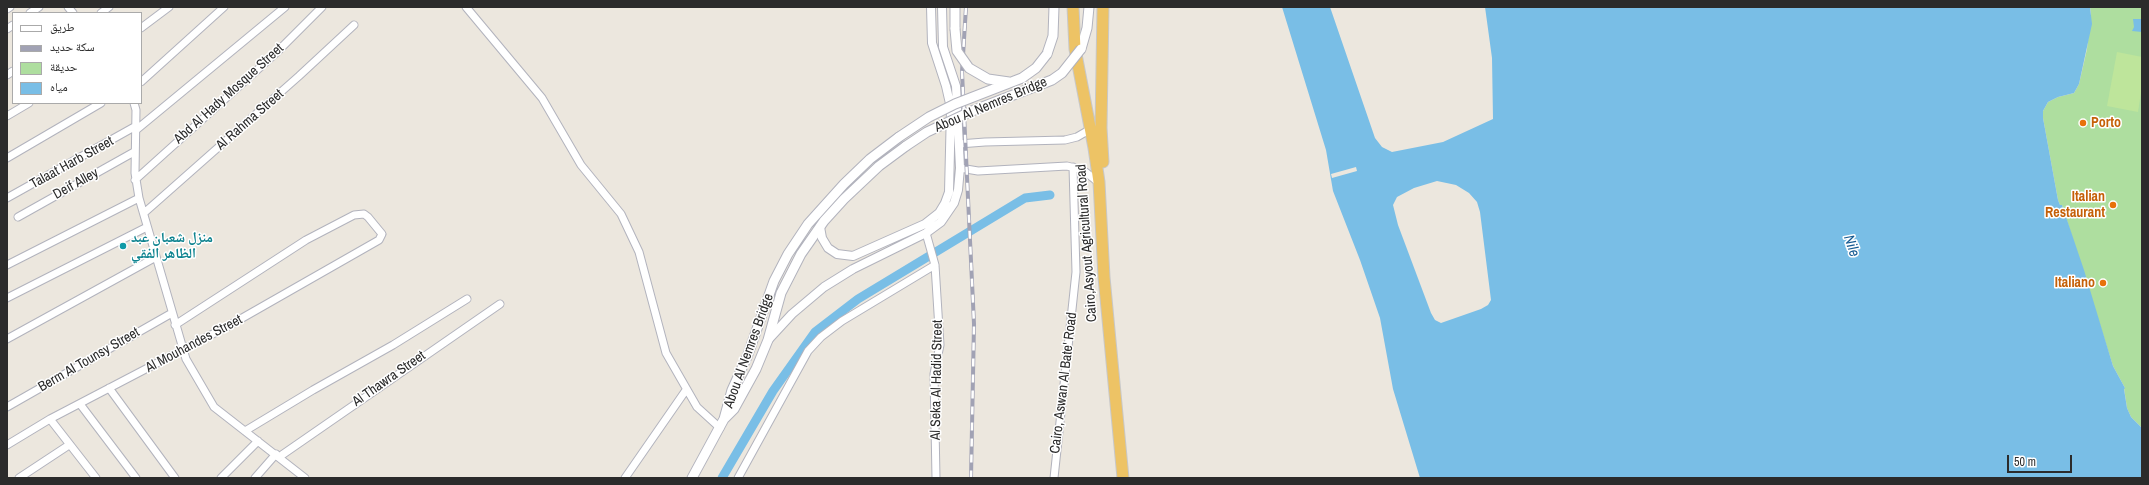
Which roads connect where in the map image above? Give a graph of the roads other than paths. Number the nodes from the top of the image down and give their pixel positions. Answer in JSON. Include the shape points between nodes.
{"nodes":[{"id":1,"x":10,"y":7,"type":"edge"},
{"id":2,"x":169,"y":7,"type":"edge"},
{"id":3,"x":224,"y":7,"type":"edge"},
{"id":4,"x":285,"y":7,"type":"edge"},
{"id":5,"x":322,"y":7,"type":"edge"},
{"id":6,"x":466,"y":7,"type":"edge"},
{"id":7,"x":931,"y":7,"type":"edge"},
{"id":8,"x":942,"y":7,"type":"edge"},
{"id":9,"x":955,"y":7,"type":"edge"},
{"id":10,"x":1054,"y":7,"type":"edge"},
{"id":11,"x":1073,"y":7,"type":"edge"},
{"id":12,"x":1089,"y":7,"type":"edge"},
{"id":13,"x":1103,"y":7,"type":"edge"},
{"id":14,"x":7,"y":9,"type":"edge"},
{"id":15,"x":354,"y":25,"type":"dead end"},
{"id":16,"x":142,"y":27,"type":"edge"},
{"id":17,"x":142,"y":81,"type":"edge"},
{"id":18,"x":1015,"y":82,"type":"junction"},
{"id":19,"x":27,"y":104,"type":"edge"},
{"id":20,"x":100,"y":104,"type":"edge"},
{"id":21,"x":134,"y":104,"type":"edge"},
{"id":22,"x":7,"y":116,"type":"edge"},
{"id":23,"x":136,"y":128,"type":"junction"},
{"id":24,"x":1089,"y":130,"type":"junction"},
{"id":25,"x":959,"y":144,"type":"junction"},
{"id":26,"x":134,"y":152,"type":"junction"},
{"id":27,"x":7,"y":158,"type":"edge"},
{"id":28,"x":1073,"y":167,"type":"junction"},
{"id":29,"x":960,"y":168,"type":"junction"},
{"id":30,"x":135,"y":180,"type":"junction"},
{"id":31,"x":1099,"y":182,"type":"junction"},
{"id":32,"x":7,"y":198,"type":"edge"},
{"id":33,"x":139,"y":198,"type":"junction"},
{"id":34,"x":144,"y":213,"type":"junction"},
{"id":35,"x":18,"y":216,"type":"dead end"},
{"id":36,"x":147,"y":227,"type":"junction"},
{"id":37,"x":820,"y":227,"type":"junction"},
{"id":38,"x":926,"y":233,"type":"junction"},
{"id":39,"x":156,"y":257,"type":"junction"},
{"id":40,"x":935,"y":262,"type":"junction"},
{"id":41,"x":7,"y":265,"type":"edge"},
{"id":42,"x":7,"y":298,"type":"edge"},
{"id":43,"x":467,"y":299,"type":"dead end"},
{"id":44,"x":500,"y":304,"type":"dead end"},
{"id":45,"x":172,"y":313,"type":"junction"},
{"id":46,"x":175,"y":325,"type":"junction"},
{"id":47,"x":7,"y":339,"type":"edge"},
{"id":48,"x":768,"y":340,"type":"junction"},
{"id":49,"x":183,"y":350,"type":"junction"},
{"id":50,"x":110,"y":388,"type":"junction"},
{"id":51,"x":686,"y":390,"type":"junction"},
{"id":52,"x":80,"y":404,"type":"junction"},
{"id":53,"x":7,"y":407,"type":"edge"},
{"id":54,"x":50,"y":419,"type":"junction"},
{"id":55,"x":722,"y":424,"type":"junction"},
{"id":56,"x":246,"y":431,"type":"junction"},
{"id":57,"x":258,"y":441,"type":"junction"},
{"id":58,"x":7,"y":445,"type":"edge"},
{"id":59,"x":69,"y":445,"type":"junction"},
{"id":60,"x":277,"y":456,"type":"junction"},
{"id":61,"x":28,"y":476,"type":"edge"},
{"id":62,"x":18,"y":478,"type":"edge"},
{"id":63,"x":96,"y":478,"type":"edge"},
{"id":64,"x":136,"y":478,"type":"edge"},
{"id":65,"x":175,"y":478,"type":"edge"},
{"id":66,"x":221,"y":478,"type":"edge"},
{"id":67,"x":255,"y":478,"type":"edge"},
{"id":68,"x":305,"y":478,"type":"edge"},
{"id":69,"x":625,"y":478,"type":"edge"},
{"id":70,"x":692,"y":478,"type":"edge"},
{"id":71,"x":738,"y":478,"type":"edge"},
{"id":72,"x":936,"y":478,"type":"edge"},
{"id":73,"x":1054,"y":478,"type":"edge"},
{"id":74,"x":1123,"y":478,"type":"edge"},
{"id":75,"x":1129,"y":478,"type":"edge"}],
"edges":[{"from":1,"to":14,"type":"street"},
{"from":2,"to":16,"type":"street"},
{"from":3,"to":17,"type":"street"},
{"from":4,"to":23,"type":"street","name":"Talaat Harb Street"},
{"from":5,"to":30,"type":"street","name":"Abd Al Hady Mosque Street","via":[[276,53]]},
{"from":6,"to":51,"type":"street","via":[[542,98],[581,166],[621,214],[639,252],[666,353]]},
{"from":7,"to":37,"type":"street","via":[[932,43],[951,108],[948,192],[945,203],[935,217],[925,224],[852,256],[838,254],[828,248],[822,238]]},
{"from":8,"to":25,"type":"street","via":[[941,36],[956,86]]},
{"from":9,"to":18,"type":"main road","bridge":true,"via":[[958,51],[969,68],[988,79]]},
{"from":10,"to":18,"type":"main road","name":"Abou Al Nemres Bridge","bridge":true,"via":[[1053,36],[1047,54],[1036,68]]},
{"from":11,"to":24,"type":"highway","name":"Cairo,Asyout Agricultural Road","via":[[1075,49]]},
{"from":12,"to":37,"type":"main road","name":"Abou Al Nemres Bridge","bridge":true,"via":[[1081,49],[1066,68],[1052,80],[928,132],[879,166]]},
{"from":13,"to":75,"type":"highway","name":"Cairo,Asyout Agricultural Road","via":[[1101,138]]},
{"from":15,"to":34,"type":"street","name":"Al Rahma Street"},
{"from":18,"to":55,"type":"main road","name":"Abou Al Nemres Bridge","bridge":true,"via":[[955,104],[899,137],[870,159],[816,215],[788,254],[774,281],[747,357],[732,390]]},
{"from":19,"to":22,"type":"street"},
{"from":20,"to":27,"type":"street"},
{"from":21,"to":23,"type":"street"},
{"from":23,"to":26,"type":"street"},
{"from":23,"to":32,"type":"street","name":"Talaat Harb Street"},
{"from":24,"to":25,"type":"street","via":[[1072,139]]},
{"from":24,"to":31,"type":"highway","name":"Cairo,Asyout Agricultural Road"},
{"from":25,"to":29,"type":"street"},
{"from":26,"to":30,"type":"street"},
{"from":26,"to":35,"type":"street","name":"Deif Alley"},
{"from":28,"to":29,"type":"street","via":[[983,171]]},
{"from":28,"to":31,"type":"street","via":[[1091,175]]},
{"from":28,"to":73,"type":"street","name":"Cairo, Aswan Al Bate' Road","via":[[1076,272]]},
{"from":29,"to":38,"type":"street","via":[[954,203],[941,222]]},
{"from":30,"to":33,"type":"street"},
{"from":31,"to":74,"type":"highway","name":"Cairo,Asyout Agricultural Road","via":[[1104,277]]},
{"from":33,"to":34,"type":"street"},
{"from":33,"to":41,"type":"street"},
{"from":34,"to":36,"type":"street"},
{"from":36,"to":39,"type":"street"},
{"from":36,"to":42,"type":"street"},
{"from":37,"to":48,"type":"main road","name":"Abou Al Nemres Bridge","via":[[788,277]]},
{"from":38,"to":40,"type":"street","name":"Al Seka Al Hadid Street"},
{"from":38,"to":48,"type":"street","via":[[853,269],[824,287],[792,314]]},
{"from":39,"to":45,"type":"street"},
{"from":39,"to":47,"type":"street"},
{"from":40,"to":71,"type":"street","via":[[842,321],[808,351]]},
{"from":40,"to":72,"type":"street","name":"Al Seka Al Hadid Street","via":[[940,345],[934,374]]},
{"from":43,"to":56,"type":"street"},
{"from":44,"to":60,"type":"street","name":"Al Thawra Street"},
{"from":45,"to":46,"type":"street"},
{"from":45,"to":53,"type":"street","name":"Berm Al Tounsy Street"},
{"from":46,"to":49,"type":"street"},
{"from":46,"to":49,"type":"street","name":"Al Mouhandes Street","via":[[306,240],[354,215],[368,216],[382,234],[379,240]]},
{"from":48,"to":55,"type":"main road","name":"Abou Al Nemres Bridge","via":[[756,369]]},
{"from":49,"to":50,"type":"street","name":"Al Mouhandes Street"},
{"from":49,"to":56,"type":"street","via":[[211,403]]},
{"from":50,"to":52,"type":"street","name":"Al Mouhandes Street"},
{"from":50,"to":65,"type":"street"},
{"from":51,"to":55,"type":"street","via":[[697,407]]},
{"from":51,"to":69,"type":"street"},
{"from":52,"to":54,"type":"street","name":"Al Mouhandes Street"},
{"from":52,"to":64,"type":"street"},
{"from":54,"to":58,"type":"street","name":"Al Mouhandes Street"},
{"from":54,"to":59,"type":"street"},
{"from":55,"to":70,"type":"main road"},
{"from":56,"to":57,"type":"street"},
{"from":57,"to":60,"type":"street"},
{"from":57,"to":66,"type":"street"},
{"from":59,"to":61,"type":"street"},
{"from":59,"to":63,"type":"street"},
{"from":60,"to":67,"type":"street","name":"Al Thawra Street"},
{"from":60,"to":68,"type":"street"},
{"from":61,"to":62,"type":"street"}]}
